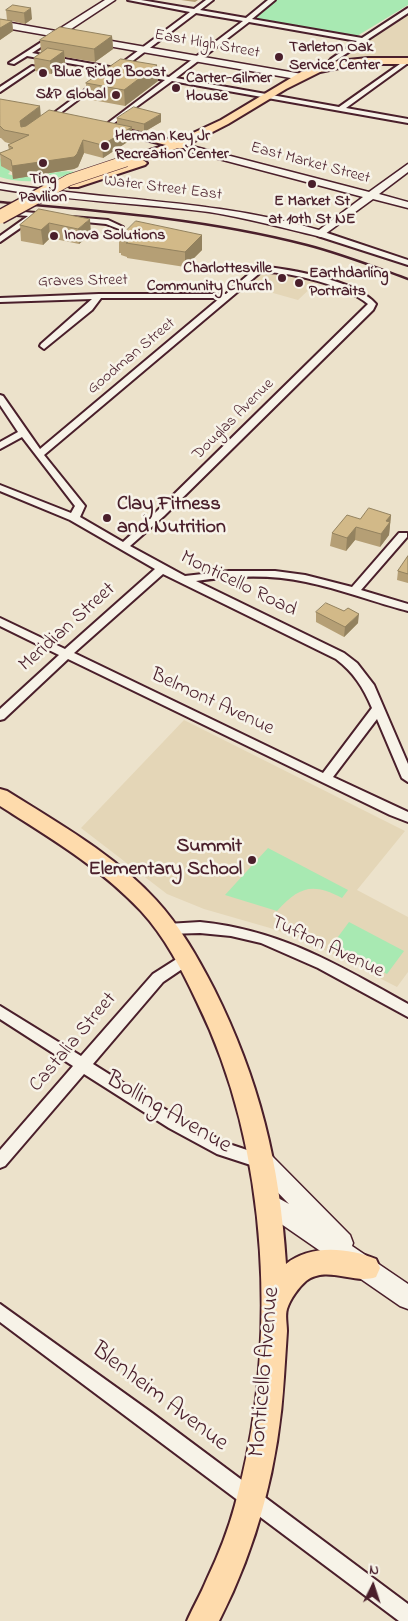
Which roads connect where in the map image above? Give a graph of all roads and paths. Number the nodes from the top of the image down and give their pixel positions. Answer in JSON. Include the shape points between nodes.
{"nodes":[{"id":1,"x":111,"y":0,"type":"edge"},
{"id":2,"x":131,"y":0,"type":"edge"},
{"id":3,"x":210,"y":0,"type":"edge"},
{"id":4,"x":272,"y":0,"type":"edge"},
{"id":5,"x":408,"y":10,"type":"edge"},
{"id":6,"x":194,"y":12,"type":"junction"},
{"id":7,"x":246,"y":21,"type":"junction"},
{"id":8,"x":0,"y":24,"type":"edge"},
{"id":9,"x":58,"y":34,"type":"junction"},
{"id":10,"x":362,"y":40,"type":"junction"},
{"id":11,"x":144,"y":49,"type":"junction"},
{"id":12,"x":27,"y":54,"type":"junction"},
{"id":13,"x":198,"y":59,"type":"junction"},
{"id":14,"x":407,"y":61,"type":"edge"},
{"id":15,"x":4,"y":62,"type":"dead end"},
{"id":16,"x":12,"y":63,"type":"junction"},
{"id":17,"x":329,"y":65,"type":"junction"},
{"id":18,"x":117,"y":69,"type":"junction"},
{"id":19,"x":302,"y":77,"type":"junction"},
{"id":20,"x":173,"y":78,"type":"junction"},
{"id":21,"x":0,"y":90,"type":"edge"},
{"id":22,"x":273,"y":96,"type":"junction"},
{"id":23,"x":340,"y":109,"type":"junction"},
{"id":24,"x":40,"y":113,"type":"edge"},
{"id":25,"x":54,"y":116,"type":"junction"},
{"id":26,"x":66,"y":118,"type":"edge"},
{"id":27,"x":408,"y":121,"type":"edge"},
{"id":28,"x":93,"y":124,"type":"edge"},
{"id":29,"x":106,"y":127,"type":"junction"},
{"id":30,"x":37,"y":128,"type":"edge"},
{"id":31,"x":184,"y":147,"type":"junction"},
{"id":32,"x":408,"y":167,"type":"edge"},
{"id":33,"x":0,"y":186,"type":"edge"},
{"id":34,"x":369,"y":196,"type":"junction"},
{"id":35,"x":408,"y":205,"type":"edge"},
{"id":36,"x":0,"y":212,"type":"edge"},
{"id":37,"x":35,"y":215,"type":"junction"},
{"id":38,"x":0,"y":217,"type":"edge"},
{"id":39,"x":53,"y":217,"type":"edge"},
{"id":40,"x":62,"y":218,"type":"edge"},
{"id":41,"x":0,"y":226,"type":"edge"},
{"id":42,"x":120,"y":227,"type":"dead end"},
{"id":43,"x":321,"y":234,"type":"junction"},
{"id":44,"x":0,"y":240,"type":"edge"},
{"id":45,"x":408,"y":263,"type":"edge"},
{"id":46,"x":99,"y":296,"type":"junction"},
{"id":47,"x":227,"y":296,"type":"junction"},
{"id":48,"x":0,"y":300,"type":"edge"},
{"id":49,"x":364,"y":314,"type":"joint"},
{"id":50,"x":44,"y":346,"type":"dead end"},
{"id":51,"x":0,"y":398,"type":"edge"},
{"id":52,"x":24,"y":433,"type":"junction"},
{"id":53,"x":0,"y":446,"type":"edge"},
{"id":54,"x":39,"y":455,"type":"junction"},
{"id":55,"x":0,"y":488,"type":"edge"},
{"id":56,"x":74,"y":518,"type":"junction"},
{"id":57,"x":403,"y":535,"type":"dead end"},
{"id":58,"x":124,"y":547,"type":"junction"},
{"id":59,"x":162,"y":569,"type":"junction"},
{"id":60,"x":183,"y":580,"type":"junction"},
{"id":61,"x":354,"y":592,"type":"junction"},
{"id":62,"x":408,"y":608,"type":"edge"},
{"id":63,"x":0,"y":622,"type":"edge"},
{"id":64,"x":67,"y":654,"type":"junction"},
{"id":65,"x":378,"y":709,"type":"junction"},
{"id":66,"x":0,"y":716,"type":"edge"},
{"id":67,"x":407,"y":773,"type":"edge"},
{"id":68,"x":326,"y":778,"type":"junction"},
{"id":69,"x":0,"y":796,"type":"edge"},
{"id":70,"x":408,"y":817,"type":"edge"},
{"id":71,"x":166,"y":929,"type":"junction"},
{"id":72,"x":186,"y":959,"type":"junction"},
{"id":73,"x":408,"y":1011,"type":"edge"},
{"id":74,"x":0,"y":1012,"type":"edge"},
{"id":75,"x":83,"y":1064,"type":"junction"},
{"id":76,"x":0,"y":1161,"type":"edge"},
{"id":77,"x":263,"y":1162,"type":"junction"},
{"id":78,"x":269,"y":1203,"type":"junction"},
{"id":79,"x":367,"y":1268,"type":"junction"},
{"id":80,"x":408,"y":1298,"type":"edge"},
{"id":81,"x":274,"y":1306,"type":"junction"},
{"id":82,"x":0,"y":1312,"type":"edge"},
{"id":83,"x":252,"y":1499,"type":"junction"},
{"id":84,"x":408,"y":1616,"type":"edge"},
{"id":85,"x":202,"y":1621,"type":"edge"}],
"edges":[{"from":1,"to":9,"type":"main road"},
{"from":2,"to":6,"type":"street"},
{"from":3,"to":6,"type":"street"},
{"from":4,"to":7,"type":"street"},
{"from":5,"to":10,"type":"street"},
{"from":6,"to":7,"type":"street"},
{"from":6,"to":11,"type":"street"},
{"from":7,"to":10,"type":"street"},
{"from":7,"to":13,"type":"street"},
{"from":8,"to":9,"type":"main road","name":"East High Street"},
{"from":9,"to":11,"type":"main road","name":"East High Street"},
{"from":9,"to":12,"type":"street"},
{"from":10,"to":17,"type":"street"},
{"from":11,"to":13,"type":"main road","name":"East High Street"},
{"from":11,"to":18,"type":"street"},
{"from":12,"to":16,"type":"street"},
{"from":12,"to":18,"type":"street"},
{"from":13,"to":19,"type":"main road","name":"East High Street"},
{"from":13,"to":20,"type":"street"},
{"from":14,"to":17,"type":"main road"},
{"from":14,"to":23,"type":"street"},
{"from":15,"to":16,"type":"street"},
{"from":16,"to":21,"type":"street","via":[[34,68]]},
{"from":17,"to":19,"type":"main road"},
{"from":18,"to":20,"type":"street"},
{"from":18,"to":25,"type":"street"},
{"from":19,"to":22,"type":"main road"},
{"from":20,"to":22,"type":"street"},
{"from":20,"to":29,"type":"street"},
{"from":22,"to":23,"type":"street"},
{"from":22,"to":31,"type":"main road","via":[[217,134]]},
{"from":23,"to":27,"type":"street"},
{"from":24,"to":25,"type":"main road"},
{"from":25,"to":26,"type":"main road"},
{"from":25,"to":30,"type":"street"},
{"from":28,"to":29,"type":"main road","name":"East Market Street"},
{"from":29,"to":31,"type":"main road","name":"East Market Street"},
{"from":31,"to":34,"type":"main road","name":"East Market Street"},
{"from":31,"to":38,"type":"main road","bridge":true,"via":[[126,161],[69,180]]},
{"from":31,"to":41,"type":"main road","via":[[57,192]]},
{"from":32,"to":34,"type":"main road"},
{"from":33,"to":43,"type":"main road","name":"Water Street East","via":[[202,209]]},
{"from":34,"to":35,"type":"main road","name":"East Market Street"},
{"from":34,"to":43,"type":"main road"},
{"from":36,"to":37,"type":"street"},
{"from":37,"to":39,"type":"street"},
{"from":37,"to":44,"type":"street"},
{"from":40,"to":42,"type":"street","via":[[108,222]]},
{"from":43,"to":45,"type":"street"},
{"from":46,"to":47,"type":"street","name":"Graves Street"},
{"from":46,"to":48,"type":"street","name":"Graves Street"},
{"from":46,"to":50,"type":"street"},
{"from":47,"to":49,"type":"street","name":"Goodman Street","via":[[264,268],[272,268],[365,296],[372,304]]},
{"from":47,"to":54,"type":"street","name":"Goodman Street"},
{"from":49,"to":58,"type":"street","name":"Douglas Avenue"},
{"from":51,"to":52,"type":"street"},
{"from":52,"to":53,"type":"street"},
{"from":52,"to":54,"type":"street"},
{"from":54,"to":56,"type":"street","via":[[80,506]]},
{"from":55,"to":56,"type":"street","name":"Monticello Road"},
{"from":56,"to":58,"type":"street","name":"Monticello Road"},
{"from":57,"to":61,"type":"street"},
{"from":58,"to":59,"type":"street","name":"Monticello Road"},
{"from":59,"to":60,"type":"street","name":"Monticello Road"},
{"from":59,"to":64,"type":"street","name":"Meridian Street"},
{"from":60,"to":61,"type":"street","via":[[228,574],[284,574]]},
{"from":60,"to":65,"type":"street","name":"Monticello Road","via":[[340,656],[362,675]]},
{"from":61,"to":62,"type":"street"},
{"from":63,"to":64,"type":"street","name":"Belmont Avenue"},
{"from":64,"to":66,"type":"street","name":"Meridian Street"},
{"from":64,"to":68,"type":"street","name":"Belmont Avenue"},
{"from":65,"to":67,"type":"street","name":"Monticello Road"},
{"from":65,"to":68,"type":"street"},
{"from":68,"to":70,"type":"street","name":"Belmont Avenue"},
{"from":69,"to":71,"type":"main road","name":"Monticello Avenue","via":[[134,892]]},
{"from":71,"to":72,"type":"main road","name":"Monticello Avenue"},
{"from":71,"to":73,"type":"street","name":"Tufton Avenue","via":[[206,926],[267,940],[328,967]]},
{"from":72,"to":75,"type":"street","name":"Castalia Street","via":[[158,978]]},
{"from":72,"to":77,"type":"main road","name":"Monticello Avenue","via":[[227,1039],[246,1095]]},
{"from":74,"to":75,"type":"street","name":"Bolling Avenue"},
{"from":75,"to":76,"type":"street","name":"Castalia Street"},
{"from":75,"to":77,"type":"street","name":"Bolling Avenue","via":[[222,1149]]},
{"from":77,"to":78,"type":"main road","name":"Monticello Avenue"},
{"from":77,"to":79,"type":"main road","name":"Bolling Avenue"},
{"from":78,"to":79,"type":"main road","name":"Bolling Avenue"},
{"from":78,"to":81,"type":"main road","name":"Monticello Avenue"},
{"from":79,"to":80,"type":"main road","name":"Bolling Avenue"},
{"from":79,"to":81,"type":"main road","via":[[335,1262],[308,1266],[290,1278]]},
{"from":81,"to":83,"type":"main road","name":"Monticello Avenue","via":[[267,1414]]},
{"from":82,"to":83,"type":"street","name":"Blenheim Avenue"},
{"from":83,"to":84,"type":"street","name":"Blenheim Avenue"},
{"from":83,"to":85,"type":"main road","name":"Monticello Avenue","via":[[237,1550]]}]}
